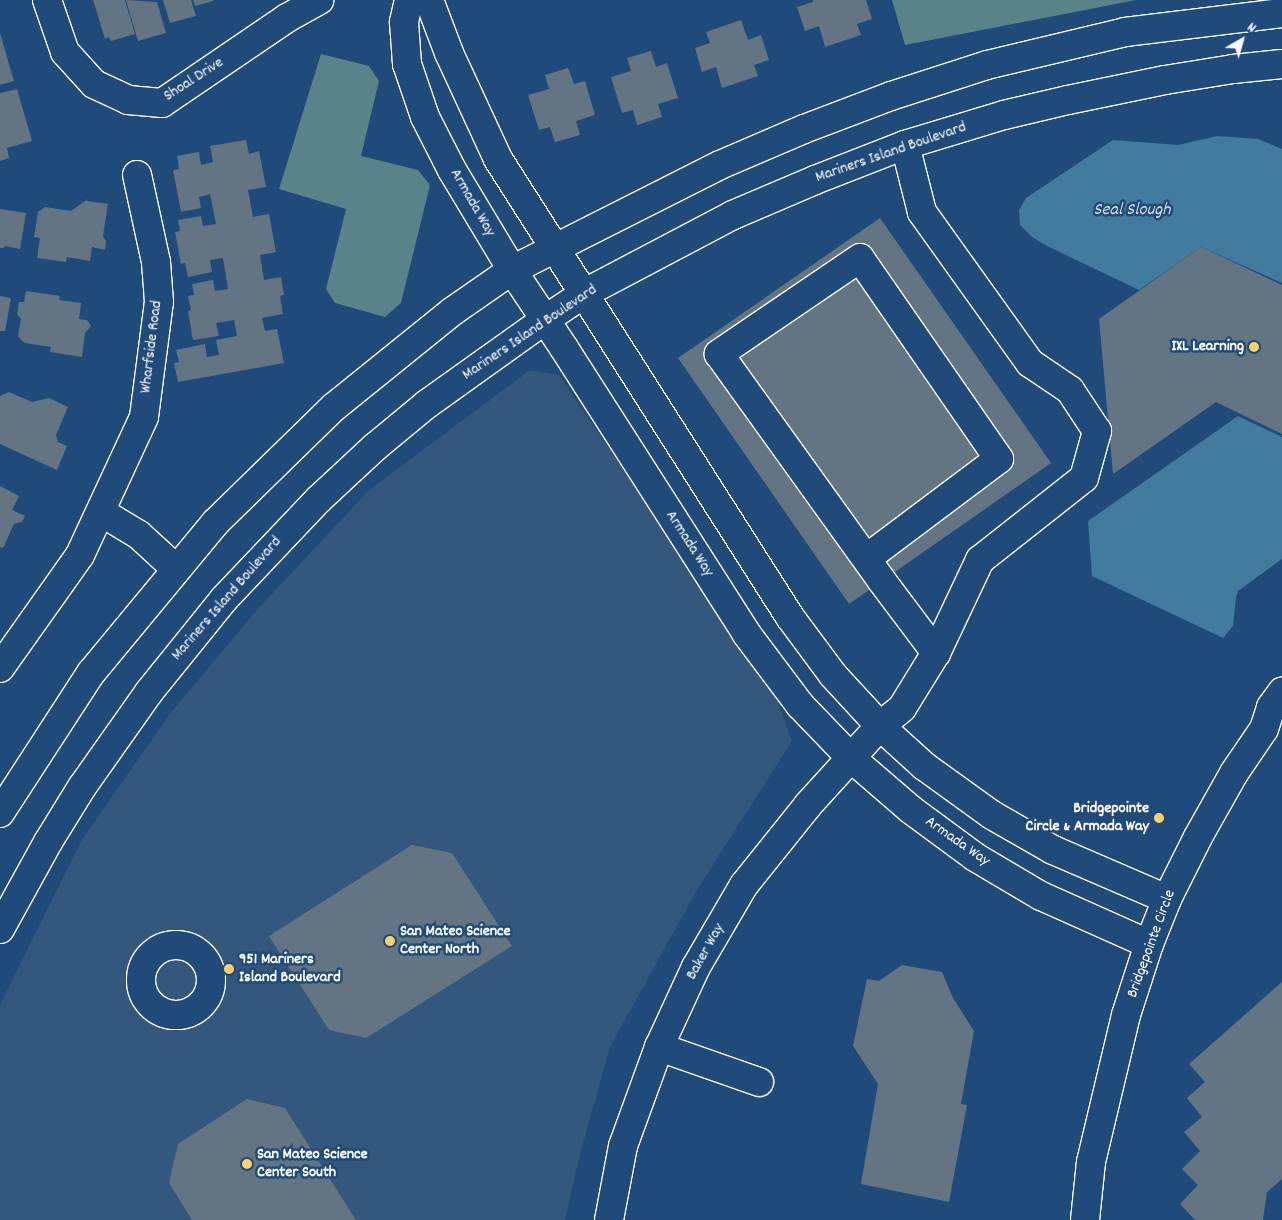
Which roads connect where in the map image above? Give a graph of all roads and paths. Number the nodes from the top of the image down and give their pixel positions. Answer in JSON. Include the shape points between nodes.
{"nodes":[{"id":1,"x":47,"y":0,"type":"edge"},
{"id":2,"x":318,"y":0,"type":"edge"},
{"id":3,"x":409,"y":0,"type":"edge"},
{"id":4,"x":430,"y":0,"type":"edge"},
{"id":5,"x":1282,"y":13,"type":"edge"},
{"id":6,"x":1282,"y":64,"type":"edge"},
{"id":7,"x":905,"y":145,"type":"junction"},
{"id":8,"x":137,"y":176,"type":"dead end"},
{"id":9,"x":555,"y":246,"type":"junction"},
{"id":10,"x":512,"y":270,"type":"junction"},
{"id":11,"x":585,"y":293,"type":"junction"},
{"id":12,"x":546,"y":319,"type":"junction"},
{"id":13,"x":101,"y":512,"type":"junction"},
{"id":14,"x":867,"y":558,"type":"junction"},
{"id":15,"x":175,"y":568,"type":"junction"},
{"id":16,"x":936,"y":653,"type":"junction"},
{"id":17,"x":0,"y":668,"type":"edge"},
{"id":18,"x":1282,"y":692,"type":"edge"},
{"id":19,"x":880,"y":726,"type":"junction"},
{"id":20,"x":1273,"y":732,"type":"edge"},
{"id":21,"x":851,"y":758,"type":"junction"},
{"id":22,"x":0,"y":813,"type":"edge"},
{"id":23,"x":1167,"y":899,"type":"junction"},
{"id":24,"x":0,"y":929,"type":"edge"},
{"id":25,"x":1150,"y":944,"type":"junction"},
{"id":26,"x":659,"y":1046,"type":"junction"},
{"id":27,"x":759,"y":1082,"type":"dead end"},
{"id":28,"x":609,"y":1220,"type":"edge"},
{"id":29,"x":1085,"y":1220,"type":"edge"}],
"edges":[{"from":1,"to":2,"type":"street","name":"Shoal Drive","via":[[65,52],[94,84],[128,100],[162,103]]},
{"from":3,"to":10,"type":"street","name":"Armada Way","via":[[404,22],[407,64],[425,117],[452,170]]},
{"from":4,"to":9,"type":"street","via":[[448,54],[494,150]]},
{"from":5,"to":9,"type":"street","via":[[1125,32],[987,65],[882,99],[804,129],[720,165]]},
{"from":6,"to":7,"type":"street","name":"Mariners Island Boulevard","via":[[1135,86],[1004,115]]},
{"from":7,"to":11,"type":"street","name":"Mariners Island Boulevard","via":[[734,215]]},
{"from":7,"to":16,"type":"street","name":"Baker Way","via":[[922,212],[1030,363],[1070,390],[1097,430],[1084,478],[980,560]]},
{"from":8,"to":13,"type":"street","name":"Wharfside Road","via":[[156,262],[159,302],[144,417]]},
{"from":9,"to":10,"type":"street"},
{"from":9,"to":11,"type":"street"},
{"from":10,"to":12,"type":"street","name":"Armada Way"},
{"from":10,"to":15,"type":"street","via":[[453,310],[334,407],[214,523]]},
{"from":11,"to":12,"type":"street","name":"Mariners Island Boulevard"},
{"from":11,"to":19,"type":"street","via":[[790,616],[833,675]]},
{"from":12,"to":21,"type":"street","name":"Armada Way","via":[[746,633],[800,705]]},
{"from":12,"to":24,"type":"street","name":"Mariners Island Boulevard","via":[[427,404],[375,447],[319,498],[224,599],[109,746],[48,842]]},
{"from":13,"to":15,"type":"street","via":[[139,535]]},
{"from":13,"to":17,"type":"street","name":"Wharfside Road","via":[[80,555]]},
{"from":14,"to":14,"type":"street","via":[[719,354],[860,258],[999,459]]},
{"from":14,"to":16,"type":"street"},
{"from":15,"to":22,"type":"street","via":[[91,673]]},
{"from":16,"to":19,"type":"street","name":"Baker Way","via":[[902,708]]},
{"from":18,"to":20,"type":"street","name":"Bridgepointe Circle","via":[[1271,707]]},
{"from":19,"to":21,"type":"street","name":"Baker Way"},
{"from":19,"to":23,"type":"street","via":[[930,772],[992,815],[1053,850]]},
{"from":20,"to":23,"type":"street","name":"Bridgepointe Circle","via":[[1234,773]]},
{"from":21,"to":25,"type":"street","name":"Armada Way","via":[[910,810],[975,857],[1041,896]]},
{"from":21,"to":26,"type":"street","name":"Baker Way","via":[[808,805],[744,886],[696,967]]},
{"from":23,"to":25,"type":"street","name":"Bridgepointe Circle"},
{"from":25,"to":29,"type":"street","name":"Bridgepointe Circle","via":[[1126,1014],[1091,1162]]},
{"from":26,"to":27,"type":"street"},
{"from":26,"to":28,"type":"street","name":"Baker Way","via":[[623,1146]]}]}
